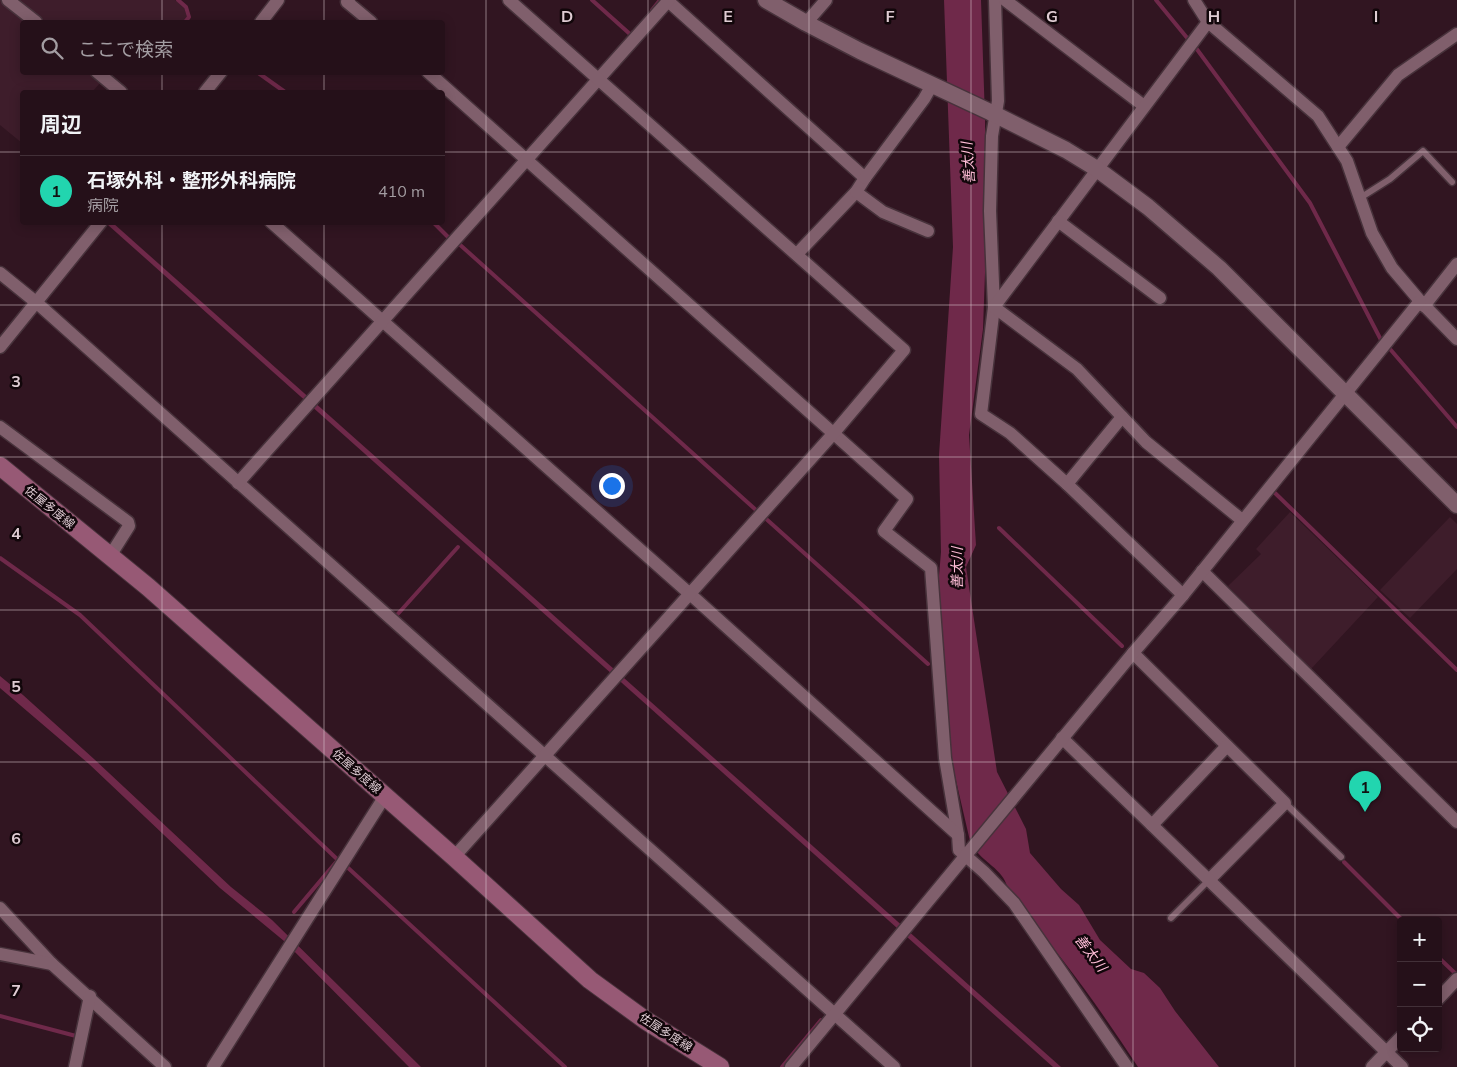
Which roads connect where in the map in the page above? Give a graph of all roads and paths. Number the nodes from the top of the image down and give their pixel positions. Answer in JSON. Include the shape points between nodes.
{"nodes":[{"id":1,"x":8,"y":0,"type":"edge"},
{"id":2,"x":277,"y":0,"type":"edge"},
{"id":3,"x":349,"y":0,"type":"edge"},
{"id":4,"x":510,"y":0,"type":"edge"},
{"id":5,"x":766,"y":0,"type":"edge"},
{"id":6,"x":826,"y":0,"type":"edge"},
{"id":7,"x":995,"y":0,"type":"edge"},
{"id":8,"x":1005,"y":0,"type":"edge"},
{"id":9,"x":1194,"y":0,"type":"edge"},
{"id":10,"x":669,"y":1,"type":"edge"},
{"id":11,"x":33,"y":20,"type":"edge"},
{"id":12,"x":262,"y":20,"type":"edge"},
{"id":13,"x":369,"y":20,"type":"edge"},
{"id":14,"x":1208,"y":22,"type":"junction"},
{"id":15,"x":806,"y":23,"type":"junction"},
{"id":16,"x":1457,"y":34,"type":"edge"},
{"id":17,"x":101,"y":75,"type":"edge"},
{"id":18,"x":219,"y":75,"type":"edge"},
{"id":19,"x":431,"y":75,"type":"edge"},
{"id":20,"x":598,"y":79,"type":"junction"},
{"id":21,"x":938,"y":88,"type":"junction"},
{"id":22,"x":119,"y":90,"type":"edge"},
{"id":23,"x":207,"y":90,"type":"edge"},
{"id":24,"x":1144,"y":106,"type":"junction"},
{"id":25,"x":992,"y":113,"type":"junction"},
{"id":26,"x":1338,"y":147,"type":"junction"},
{"id":27,"x":527,"y":159,"type":"junction"},
{"id":28,"x":1098,"y":169,"type":"junction"},
{"id":29,"x":865,"y":178,"type":"junction"},
{"id":30,"x":1452,"y":182,"type":"dead end"},
{"id":31,"x":856,"y":192,"type":"junction"},
{"id":32,"x":1360,"y":198,"type":"junction"},
{"id":33,"x":1058,"y":221,"type":"junction"},
{"id":34,"x":99,"y":225,"type":"edge"},
{"id":35,"x":274,"y":225,"type":"edge"},
{"id":36,"x":928,"y":231,"type":"dead end"},
{"id":37,"x":797,"y":254,"type":"junction"},
{"id":38,"x":1457,"y":264,"type":"edge"},
{"id":39,"x":0,"y":273,"type":"edge"},
{"id":40,"x":1160,"y":298,"type":"dead end"},
{"id":41,"x":37,"y":303,"type":"junction"},
{"id":42,"x":1422,"y":304,"type":"junction"},
{"id":43,"x":994,"y":307,"type":"junction"},
{"id":44,"x":381,"y":321,"type":"junction"},
{"id":45,"x":1457,"y":339,"type":"edge"},
{"id":46,"x":0,"y":347,"type":"edge"},
{"id":47,"x":1344,"y":394,"type":"junction"},
{"id":48,"x":1122,"y":417,"type":"junction"},
{"id":49,"x":0,"y":427,"type":"edge"},
{"id":50,"x":833,"y":434,"type":"junction"},
{"id":51,"x":0,"y":466,"type":"edge"},
{"id":52,"x":238,"y":483,"type":"junction"},
{"id":53,"x":1067,"y":484,"type":"junction"},
{"id":54,"x":1457,"y":505,"type":"edge"},
{"id":55,"x":1242,"y":520,"type":"junction"},
{"id":56,"x":110,"y":556,"type":"junction"},
{"id":57,"x":1202,"y":571,"type":"junction"},
{"id":58,"x":690,"y":594,"type":"junction"},
{"id":59,"x":1183,"y":595,"type":"junction"},
{"id":60,"x":1132,"y":653,"type":"junction"},
{"id":61,"x":1062,"y":738,"type":"junction"},
{"id":62,"x":1227,"y":746,"type":"junction"},
{"id":63,"x":544,"y":756,"type":"junction"},
{"id":64,"x":385,"y":796,"type":"junction"},
{"id":65,"x":1285,"y":802,"type":"junction"},
{"id":66,"x":1457,"y":822,"type":"edge"},
{"id":67,"x":1152,"y":825,"type":"junction"},
{"id":68,"x":958,"y":835,"type":"junction"},
{"id":69,"x":968,"y":853,"type":"junction"},
{"id":70,"x":1341,"y":856,"type":"dead end"},
{"id":71,"x":454,"y":857,"type":"junction"},
{"id":72,"x":1209,"y":880,"type":"junction"},
{"id":73,"x":0,"y":908,"type":"edge"},
{"id":74,"x":1171,"y":918,"type":"dead end"},
{"id":75,"x":0,"y":954,"type":"edge"},
{"id":76,"x":52,"y":964,"type":"junction"},
{"id":77,"x":1457,"y":979,"type":"edge"},
{"id":78,"x":1442,"y":994,"type":"edge"},
{"id":79,"x":90,"y":996,"type":"junction"},
{"id":80,"x":834,"y":1014,"type":"junction"},
{"id":81,"x":1397,"y":1041,"type":"edge"},
{"id":82,"x":1387,"y":1052,"type":"junction"},
{"id":83,"x":75,"y":1067,"type":"edge"},
{"id":84,"x":165,"y":1067,"type":"edge"},
{"id":85,"x":213,"y":1067,"type":"edge"},
{"id":86,"x":720,"y":1067,"type":"edge"},
{"id":87,"x":791,"y":1067,"type":"edge"},
{"id":88,"x":894,"y":1067,"type":"edge"},
{"id":89,"x":1127,"y":1067,"type":"edge"},
{"id":90,"x":1372,"y":1067,"type":"edge"},
{"id":91,"x":1402,"y":1067,"type":"edge"}],
"edges":[{"from":1,"to":11,"type":"street"},
{"from":2,"to":12,"type":"street"},
{"from":3,"to":13,"type":"street","via":[[347,2]]},
{"from":4,"to":20,"type":"street"},
{"from":5,"to":15,"type":"street"},
{"from":6,"to":15,"type":"street"},
{"from":7,"to":25,"type":"street","via":[[998,101]]},
{"from":8,"to":24,"type":"street"},
{"from":9,"to":14,"type":"street"},
{"from":10,"to":20,"type":"street"},
{"from":10,"to":29,"type":"street"},
{"from":14,"to":24,"type":"street"},
{"from":14,"to":26,"type":"street","via":[[1318,116]]},
{"from":15,"to":21,"type":"street"},
{"from":16,"to":26,"type":"street","via":[[1398,75]]},
{"from":17,"to":22,"type":"street"},
{"from":18,"to":23,"type":"street"},
{"from":19,"to":27,"type":"street"},
{"from":20,"to":27,"type":"street"},
{"from":20,"to":37,"type":"street"},
{"from":21,"to":25,"type":"street"},
{"from":21,"to":29,"type":"street","via":[[924,99]]},
{"from":24,"to":28,"type":"street"},
{"from":25,"to":28,"type":"street"},
{"from":25,"to":43,"type":"street","via":[[990,211]]},
{"from":26,"to":32,"type":"street","via":[[1347,161]]},
{"from":27,"to":44,"type":"street"},
{"from":27,"to":50,"type":"street"},
{"from":28,"to":33,"type":"street"},
{"from":28,"to":47,"type":"street","via":[[1219,268]]},
{"from":29,"to":31,"type":"street"},
{"from":30,"to":32,"type":"lane","via":[[1423,151],[1390,180]]},
{"from":31,"to":36,"type":"street","via":[[883,212]]},
{"from":31,"to":37,"type":"street"},
{"from":32,"to":42,"type":"street","via":[[1372,233],[1392,268]]},
{"from":33,"to":40,"type":"street"},
{"from":33,"to":43,"type":"street"},
{"from":34,"to":41,"type":"street"},
{"from":35,"to":44,"type":"street"},
{"from":37,"to":50,"type":"street","via":[[904,350]]},
{"from":38,"to":42,"type":"street"},
{"from":39,"to":41,"type":"street"},
{"from":41,"to":46,"type":"street"},
{"from":41,"to":52,"type":"street"},
{"from":42,"to":45,"type":"street"},
{"from":42,"to":47,"type":"street"},
{"from":43,"to":48,"type":"street","via":[[1077,369]]},
{"from":43,"to":53,"type":"street","via":[[981,414],[1010,433]]},
{"from":44,"to":52,"type":"street"},
{"from":44,"to":58,"type":"street"},
{"from":47,"to":54,"type":"street"},
{"from":47,"to":55,"type":"street"},
{"from":48,"to":53,"type":"street"},
{"from":48,"to":55,"type":"street","via":[[1146,442]]},
{"from":49,"to":56,"type":"street","via":[[128,522],[127,532]]},
{"from":50,"to":58,"type":"street"},
{"from":50,"to":68,"type":"street","via":[[907,498],[884,531],[931,568],[945,758]]},
{"from":51,"to":56,"type":"main road","name":"佐屋多度線"},
{"from":52,"to":63,"type":"street"},
{"from":53,"to":59,"type":"street"},
{"from":55,"to":57,"type":"street"},
{"from":56,"to":64,"type":"main road","name":"佐屋多度線"},
{"from":57,"to":59,"type":"street"},
{"from":57,"to":66,"type":"street"},
{"from":58,"to":63,"type":"street"},
{"from":58,"to":68,"type":"street"},
{"from":59,"to":60,"type":"street"},
{"from":60,"to":61,"type":"street"},
{"from":60,"to":62,"type":"street"},
{"from":61,"to":67,"type":"street"},
{"from":61,"to":69,"type":"street"},
{"from":62,"to":65,"type":"street"},
{"from":62,"to":67,"type":"street"},
{"from":63,"to":71,"type":"street"},
{"from":63,"to":80,"type":"street"},
{"from":64,"to":71,"type":"main road","name":"佐屋多度線"},
{"from":64,"to":85,"type":"street"},
{"from":65,"to":70,"type":"lane"},
{"from":65,"to":72,"type":"street"},
{"from":67,"to":72,"type":"street"},
{"from":68,"to":69,"type":"street","via":[[959,850]]},
{"from":69,"to":80,"type":"street"},
{"from":69,"to":89,"type":"street","via":[[1014,903]]},
{"from":71,"to":86,"type":"main road","name":"佐屋多度線","via":[[590,980],[645,1020]]},
{"from":72,"to":74,"type":"lane"},
{"from":72,"to":82,"type":"street"},
{"from":73,"to":76,"type":"street"},
{"from":75,"to":76,"type":"street"},
{"from":76,"to":79,"type":"street"},
{"from":77,"to":78,"type":"street"},
{"from":79,"to":83,"type":"street"},
{"from":79,"to":84,"type":"street"},
{"from":80,"to":87,"type":"street"},
{"from":80,"to":88,"type":"street"},
{"from":81,"to":82,"type":"street"},
{"from":82,"to":90,"type":"street"},
{"from":82,"to":91,"type":"street"}]}
